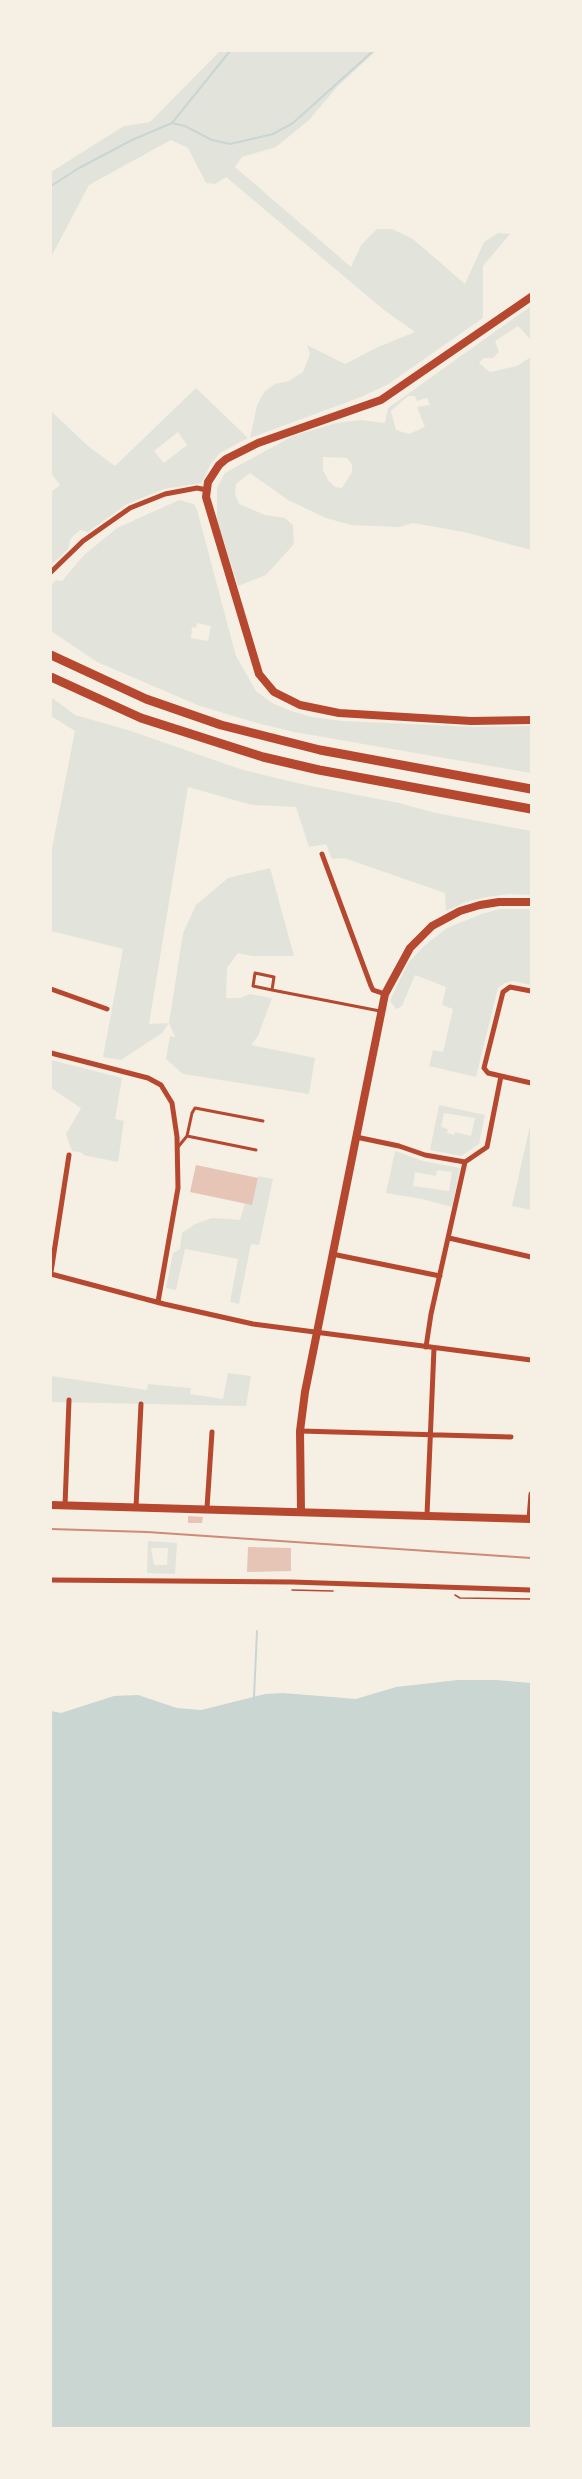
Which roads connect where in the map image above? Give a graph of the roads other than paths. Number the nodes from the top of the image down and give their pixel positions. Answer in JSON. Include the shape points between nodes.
{"nodes":[{"id":1,"x":531,"y":297,"type":"edge"},
{"id":2,"x":207,"y":490,"type":"junction"},
{"id":3,"x":51,"y":572,"type":"edge"},
{"id":4,"x":51,"y":655,"type":"edge"},
{"id":5,"x":51,"y":677,"type":"edge"},
{"id":6,"x":531,"y":720,"type":"edge"},
{"id":7,"x":531,"y":789,"type":"edge"},
{"id":8,"x":531,"y":809,"type":"edge"},
{"id":9,"x":322,"y":854,"type":"dead end"},
{"id":10,"x":531,"y":902,"type":"edge"},
{"id":11,"x":51,"y":989,"type":"edge"},
{"id":12,"x":272,"y":990,"type":"junction"},
{"id":13,"x":531,"y":991,"type":"edge"},
{"id":14,"x":385,"y":994,"type":"junction"},
{"id":15,"x":107,"y":1009,"type":"dead end"},
{"id":16,"x":382,"y":1011,"type":"junction"},
{"id":17,"x":51,"y":1053,"type":"edge"},
{"id":18,"x":501,"y":1076,"type":"junction"},
{"id":19,"x":531,"y":1083,"type":"edge"},
{"id":20,"x":263,"y":1121,"type":"dead end"},
{"id":21,"x":187,"y":1136,"type":"junction"},
{"id":22,"x":356,"y":1137,"type":"junction"},
{"id":23,"x":178,"y":1147,"type":"junction"},
{"id":24,"x":256,"y":1150,"type":"dead end"},
{"id":25,"x":69,"y":1155,"type":"dead end"},
{"id":26,"x":465,"y":1162,"type":"junction"},
{"id":27,"x":449,"y":1238,"type":"junction"},
{"id":28,"x":332,"y":1254,"type":"junction"},
{"id":29,"x":531,"y":1257,"type":"edge"},
{"id":30,"x":51,"y":1273,"type":"edge"},
{"id":31,"x":440,"y":1276,"type":"junction"},
{"id":32,"x":158,"y":1302,"type":"junction"},
{"id":33,"x":316,"y":1333,"type":"junction"},
{"id":34,"x":426,"y":1347,"type":"junction"},
{"id":35,"x":435,"y":1348,"type":"junction"},
{"id":36,"x":531,"y":1360,"type":"edge"},
{"id":37,"x":69,"y":1400,"type":"dead end"},
{"id":38,"x":141,"y":1404,"type":"dead end"},
{"id":39,"x":300,"y":1431,"type":"junction"},
{"id":40,"x":212,"y":1432,"type":"dead end"},
{"id":41,"x":431,"y":1435,"type":"junction"},
{"id":42,"x":511,"y":1437,"type":"dead end"},
{"id":43,"x":531,"y":1494,"type":"edge"},
{"id":44,"x":51,"y":1505,"type":"edge"},
{"id":45,"x":65,"y":1506,"type":"junction"},
{"id":46,"x":136,"y":1507,"type":"junction"},
{"id":47,"x":207,"y":1508,"type":"junction"},
{"id":48,"x":301,"y":1511,"type":"junction"},
{"id":49,"x":427,"y":1515,"type":"junction"},
{"id":50,"x":530,"y":1519,"type":"edge"},
{"id":51,"x":51,"y":1580,"type":"edge"},
{"id":52,"x":531,"y":1590,"type":"edge"}],
"edges":[{"from":1,"to":2,"type":"main road","via":[[381,400],[258,443],[226,459],[213,472]]},
{"from":2,"to":3,"type":"street","via":[[165,494],[130,508],[83,542]]},
{"from":2,"to":6,"type":"main road","via":[[207,506],[259,674],[274,692],[300,705],[339,713],[471,721]]},
{"from":4,"to":7,"type":"highway","via":[[146,699],[221,725],[320,750]]},
{"from":5,"to":8,"type":"highway","via":[[141,718],[263,757]]},
{"from":9,"to":14,"type":"street","via":[[371,986]]},
{"from":10,"to":14,"type":"main road","via":[[480,905],[432,926],[410,948]]},
{"from":11,"to":15,"type":"street"},
{"from":12,"to":12,"type":"lane","via":[[274,977],[255,973],[253,986]]},
{"from":12,"to":16,"type":"lane"},
{"from":13,"to":18,"type":"street","via":[[510,987],[500,997],[483,1068]]},
{"from":14,"to":16,"type":"main road"},
{"from":16,"to":22,"type":"main road"},
{"from":17,"to":23,"type":"street","via":[[148,1078],[161,1085],[172,1103]]},
{"from":18,"to":19,"type":"street"},
{"from":18,"to":26,"type":"street","via":[[487,1147]]},
{"from":20,"to":21,"type":"lane","via":[[195,1108]]},
{"from":21,"to":23,"type":"lane"},
{"from":21,"to":24,"type":"lane"},
{"from":22,"to":26,"type":"street"},
{"from":22,"to":28,"type":"main road"},
{"from":23,"to":32,"type":"street","via":[[176,1203]]},
{"from":25,"to":30,"type":"street"},
{"from":26,"to":27,"type":"street"},
{"from":27,"to":29,"type":"street"},
{"from":27,"to":31,"type":"street"},
{"from":28,"to":31,"type":"street"},
{"from":28,"to":33,"type":"main road"},
{"from":30,"to":32,"type":"street"},
{"from":31,"to":34,"type":"street"},
{"from":32,"to":33,"type":"street"},
{"from":33,"to":34,"type":"street"},
{"from":33,"to":39,"type":"main road"},
{"from":34,"to":35,"type":"street"},
{"from":35,"to":36,"type":"street"},
{"from":35,"to":41,"type":"street"},
{"from":37,"to":45,"type":"street"},
{"from":38,"to":46,"type":"street"},
{"from":39,"to":41,"type":"street"},
{"from":39,"to":48,"type":"main road"},
{"from":40,"to":47,"type":"street"},
{"from":41,"to":42,"type":"street"},
{"from":41,"to":49,"type":"street"},
{"from":43,"to":50,"type":"street"},
{"from":44,"to":45,"type":"main road"},
{"from":45,"to":46,"type":"main road"},
{"from":46,"to":47,"type":"main road"},
{"from":47,"to":48,"type":"main road"},
{"from":48,"to":49,"type":"main road"},
{"from":49,"to":50,"type":"main road"},
{"from":51,"to":52,"type":"street","via":[[292,1582]]}]}
